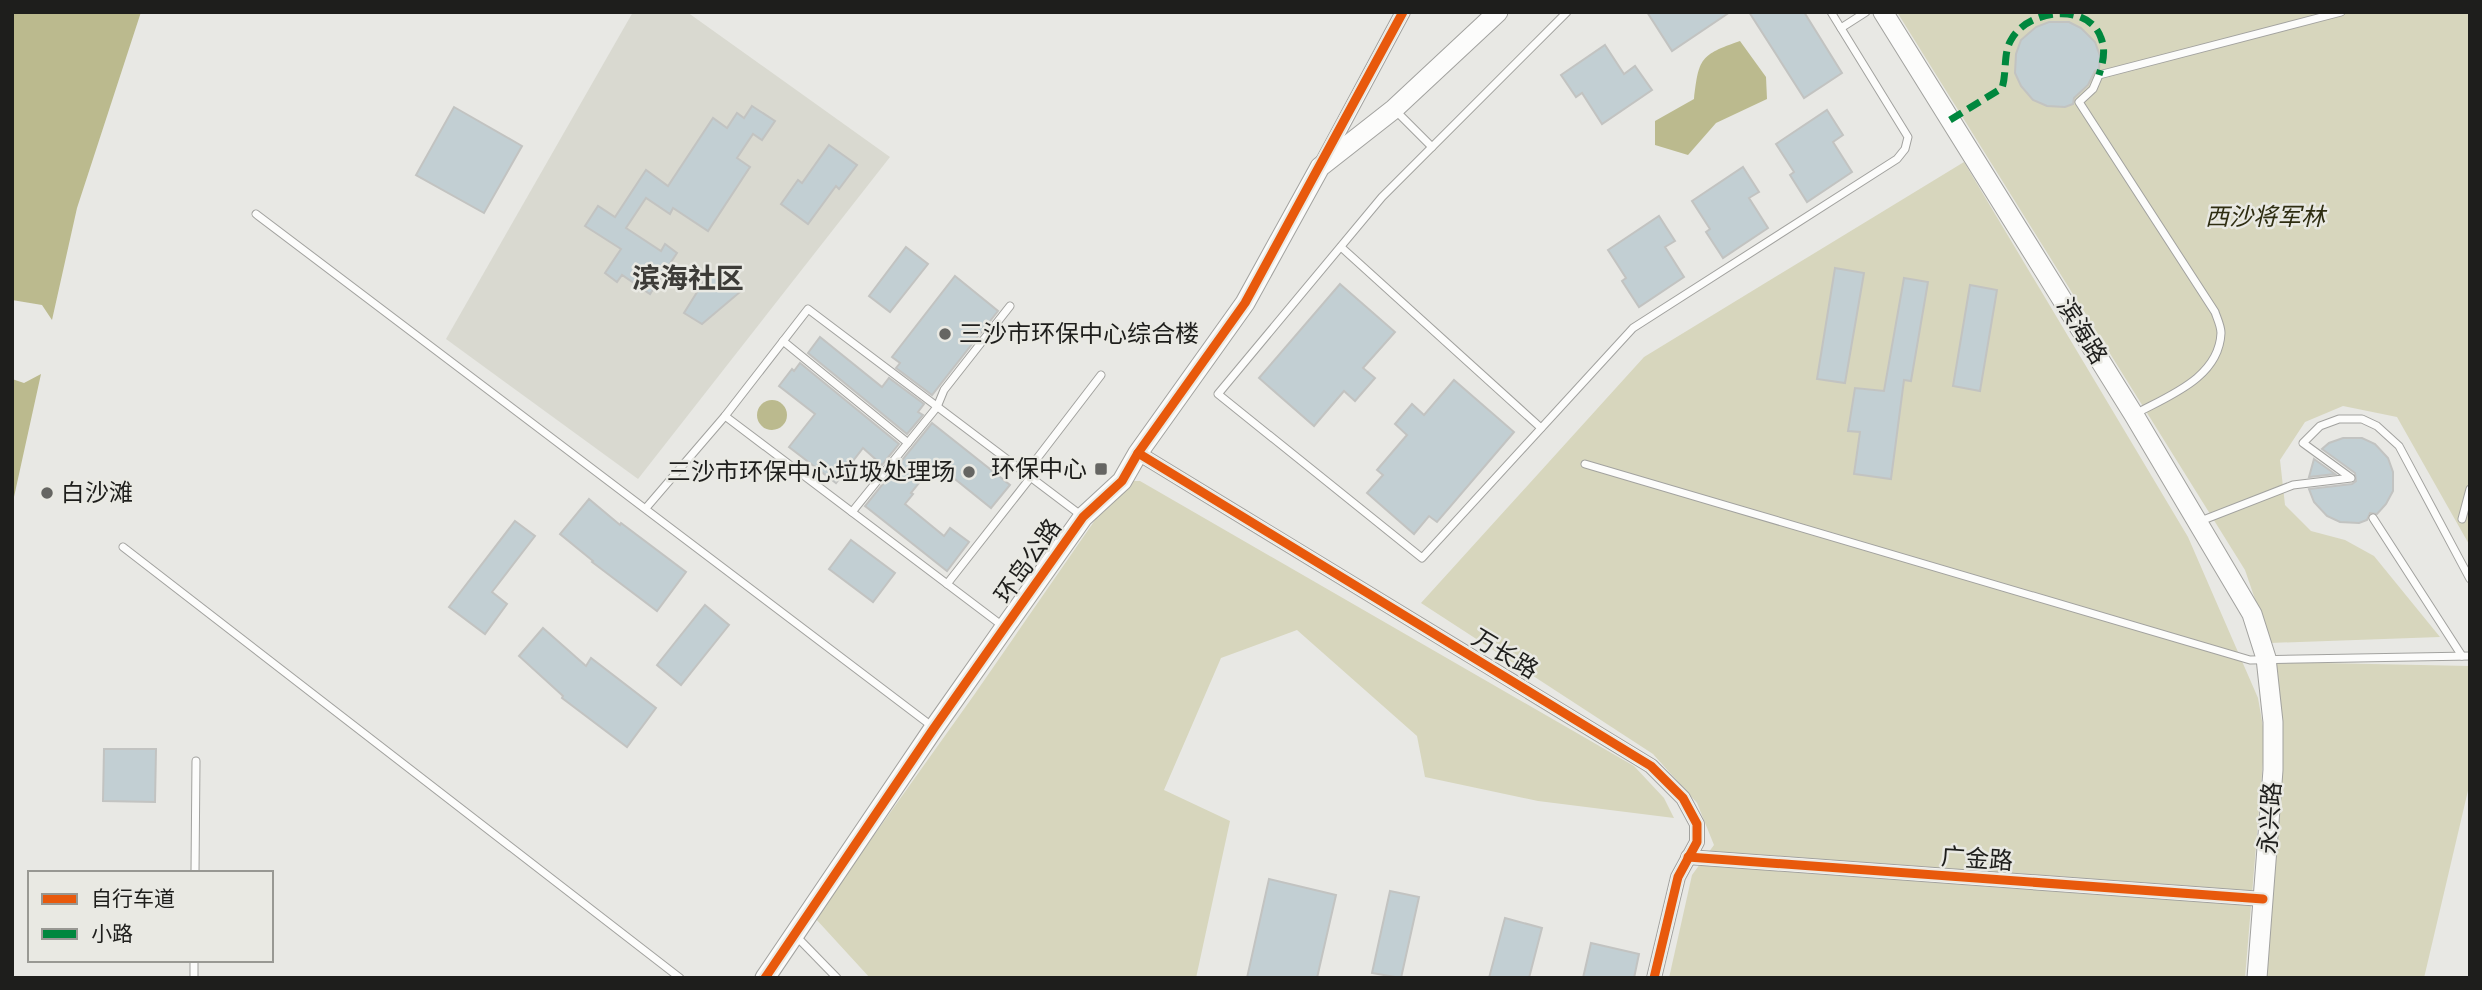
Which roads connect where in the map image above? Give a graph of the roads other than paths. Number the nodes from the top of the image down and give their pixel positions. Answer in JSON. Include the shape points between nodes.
{"nodes":[{"id":1,"x":1403,"y":12,"type":"edge"},
{"id":2,"x":1498,"y":12,"type":"edge"},
{"id":3,"x":1567,"y":12,"type":"edge"},
{"id":4,"x":1831,"y":12,"type":"edge"},
{"id":5,"x":1866,"y":12,"type":"edge"},
{"id":6,"x":1883,"y":12,"type":"edge"},
{"id":7,"x":2341,"y":12,"type":"edge"},
{"id":8,"x":1841,"y":28,"type":"junction"},
{"id":9,"x":1394,"y":108,"type":"junction"},
{"id":10,"x":1432,"y":147,"type":"junction"},
{"id":11,"x":1320,"y":167,"type":"junction"},
{"id":12,"x":256,"y":214,"type":"dead end"},
{"id":13,"x":1340,"y":247,"type":"junction"},
{"id":14,"x":1010,"y":306,"type":"dead end"},
{"id":15,"x":783,"y":341,"type":"junction"},
{"id":16,"x":1101,"y":375,"type":"dead end"},
{"id":17,"x":937,"y":407,"type":"junction"},
{"id":18,"x":2134,"y":415,"type":"junction"},
{"id":19,"x":725,"y":416,"type":"junction"},
{"id":20,"x":1541,"y":428,"type":"junction"},
{"id":21,"x":908,"y":443,"type":"junction"},
{"id":22,"x":1138,"y":453,"type":"junction"},
{"id":23,"x":1585,"y":464,"type":"dead end"},
{"id":24,"x":1031,"y":477,"type":"junction"},
{"id":25,"x":2470,"y":488,"type":"edge"},
{"id":26,"x":646,"y":508,"type":"junction"},
{"id":27,"x":852,"y":512,"type":"junction"},
{"id":28,"x":1083,"y":517,"type":"junction"},
{"id":29,"x":2373,"y":517,"type":"dead end"},
{"id":30,"x":2462,"y":519,"type":"dead end"},
{"id":31,"x":2198,"y":522,"type":"junction"},
{"id":32,"x":123,"y":547,"type":"dead end"},
{"id":33,"x":2470,"y":579,"type":"edge"},
{"id":34,"x":947,"y":584,"type":"junction"},
{"id":35,"x":1005,"y":628,"type":"junction"},
{"id":36,"x":2466,"y":656,"type":"edge"},
{"id":37,"x":2266,"y":658,"type":"junction"},
{"id":38,"x":934,"y":728,"type":"junction"},
{"id":39,"x":196,"y":761,"type":"dead end"},
{"id":40,"x":1688,"y":857,"type":"junction"},
{"id":41,"x":195,"y":871,"type":"edge"},
{"id":42,"x":2263,"y":899,"type":"junction"},
{"id":43,"x":796,"y":935,"type":"junction"},
{"id":44,"x":680,"y":978,"type":"edge"},
{"id":45,"x":765,"y":978,"type":"edge"},
{"id":46,"x":837,"y":978,"type":"edge"},
{"id":47,"x":1654,"y":978,"type":"edge"},
{"id":48,"x":2257,"y":978,"type":"edge"}],
"edges":[{"from":1,"to":11,"type":"street"},
{"from":2,"to":9,"type":"street"},
{"from":3,"to":10,"type":"lane"},
{"from":4,"to":8,"type":"lane"},
{"from":5,"to":8,"type":"lane"},
{"from":6,"to":18,"type":"street","name":"滨海路"},
{"from":7,"to":18,"type":"lane","via":[[2099,75],[2093,89],[2079,102],[2215,312],[2221,331],[2217,352],[2194,381]]},
{"from":8,"to":20,"type":"lane","via":[[1908,137],[1905,149],[1897,159],[1633,328]]},
{"from":9,"to":10,"type":"lane"},
{"from":9,"to":11,"type":"street"},
{"from":10,"to":13,"type":"lane"},
{"from":11,"to":22,"type":"street","name":"环岛公路","via":[[1245,303]]},
{"from":12,"to":26,"type":"lane"},
{"from":13,"to":20,"type":"lane"},
{"from":13,"to":20,"type":"lane","via":[[1219,394],[1422,558]]},
{"from":14,"to":17,"type":"lane","via":[[944,390]]},
{"from":15,"to":17,"type":"lane","via":[[807,309]]},
{"from":15,"to":19,"type":"lane"},
{"from":15,"to":21,"type":"lane"},
{"from":16,"to":24,"type":"lane","via":[[1032,465]]},
{"from":17,"to":21,"type":"lane"},
{"from":17,"to":24,"type":"lane"},
{"from":18,"to":31,"type":"street","name":"滨海路"},
{"from":19,"to":26,"type":"lane"},
{"from":19,"to":27,"type":"lane"},
{"from":21,"to":27,"type":"lane"},
{"from":22,"to":28,"type":"street","name":"环岛公路","via":[[1122,481]]},
{"from":22,"to":40,"type":"street","name":"万长路","via":[[1651,766],[1683,798],[1697,824],[1697,842]]},
{"from":23,"to":37,"type":"lane","via":[[2250,660]]},
{"from":24,"to":28,"type":"lane"},
{"from":24,"to":34,"type":"lane"},
{"from":25,"to":30,"type":"lane"},
{"from":26,"to":38,"type":"lane"},
{"from":27,"to":34,"type":"lane"},
{"from":28,"to":35,"type":"street","name":"环岛公路"},
{"from":29,"to":36,"type":"lane"},
{"from":31,"to":33,"type":"lane","via":[[2293,485],[2351,478],[2303,443],[2320,426],[2339,419],[2362,419],[2399,446]]},
{"from":31,"to":37,"type":"street","name":"滨海路","via":[[2252,614]]},
{"from":32,"to":44,"type":"lane"},
{"from":34,"to":35,"type":"lane"},
{"from":35,"to":38,"type":"street","name":"环岛公路"},
{"from":36,"to":37,"type":"lane"},
{"from":37,"to":42,"type":"street","name":"永兴路","via":[[2273,770]]},
{"from":38,"to":43,"type":"street","name":"环岛公路"},
{"from":39,"to":41,"type":"lane"},
{"from":40,"to":42,"type":"street","name":"广金路"},
{"from":40,"to":47,"type":"street","name":"万长路","via":[[1678,877]]},
{"from":42,"to":48,"type":"street","name":"永兴路"},
{"from":43,"to":45,"type":"street","name":"环岛公路"},
{"from":43,"to":46,"type":"lane"}]}
